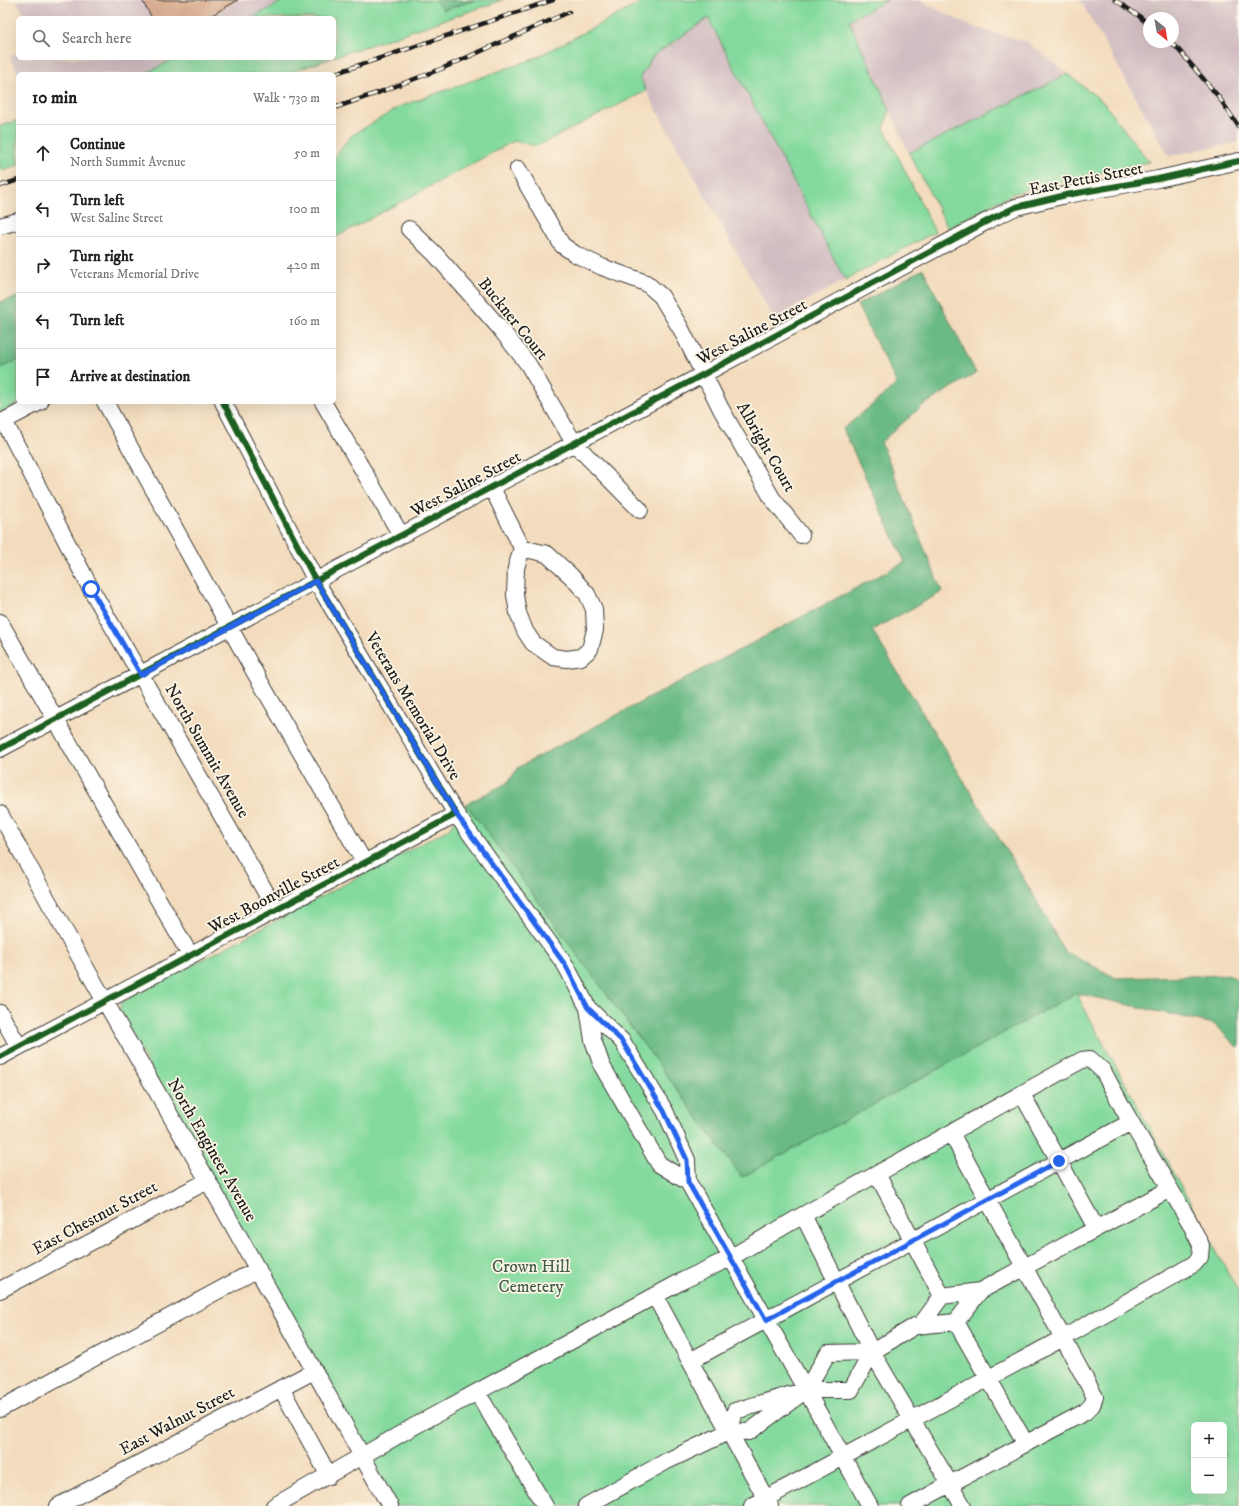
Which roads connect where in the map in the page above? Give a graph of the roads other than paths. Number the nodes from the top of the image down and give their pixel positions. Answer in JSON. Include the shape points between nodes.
{"nodes":[{"id":1,"x":1239,"y":161,"type":"edge"},
{"id":2,"x":518,"y":169,"type":"dead end"},
{"id":3,"x":16,"y":222,"type":"edge"},
{"id":4,"x":0,"y":226,"type":"edge"},
{"id":5,"x":409,"y":229,"type":"dead end"},
{"id":6,"x":944,"y":244,"type":"joint"},
{"id":7,"x":704,"y":374,"type":"junction"},
{"id":8,"x":36,"y":404,"type":"edge"},
{"id":9,"x":106,"y":404,"type":"edge"},
{"id":10,"x":324,"y":404,"type":"edge"},
{"id":11,"x":225,"y":406,"type":"edge"},
{"id":12,"x":2,"y":422,"type":"edge"},
{"id":13,"x":574,"y":442,"type":"junction"},
{"id":14,"x":491,"y":486,"type":"junction"},
{"id":15,"x":640,"y":510,"type":"dead end"},
{"id":16,"x":401,"y":535,"type":"junction"},
{"id":17,"x":801,"y":535,"type":"dead end"},
{"id":18,"x":522,"y":548,"type":"junction"},
{"id":19,"x":316,"y":581,"type":"junction"},
{"id":20,"x":0,"y":622,"type":"edge"},
{"id":21,"x":230,"y":627,"type":"junction"},
{"id":22,"x":141,"y":675,"type":"junction"},
{"id":23,"x":55,"y":720,"type":"junction"},
{"id":24,"x":0,"y":749,"type":"edge"},
{"id":25,"x":0,"y":814,"type":"edge"},
{"id":26,"x":456,"y":814,"type":"junction"},
{"id":27,"x":364,"y":862,"type":"junction"},
{"id":28,"x":276,"y":910,"type":"junction"},
{"id":29,"x":190,"y":955,"type":"junction"},
{"id":30,"x":105,"y":1001,"type":"junction"},
{"id":31,"x":588,"y":1008,"type":"junction"},
{"id":32,"x":0,"y":1013,"type":"edge"},
{"id":33,"x":19,"y":1047,"type":"junction"},
{"id":34,"x":0,"y":1057,"type":"edge"},
{"id":35,"x":1022,"y":1094,"type":"junction"},
{"id":36,"x":1131,"y":1122,"type":"junction"},
{"id":37,"x":951,"y":1133,"type":"junction"},
{"id":38,"x":1059,"y":1161,"type":"junction"},
{"id":39,"x":877,"y":1174,"type":"junction"},
{"id":40,"x":208,"y":1181,"type":"junction"},
{"id":41,"x":688,"y":1182,"type":"junction"},
{"id":42,"x":1170,"y":1189,"type":"junction"},
{"id":43,"x":988,"y":1200,"type":"junction"},
{"id":44,"x":802,"y":1215,"type":"junction"},
{"id":45,"x":1096,"y":1228,"type":"junction"},
{"id":46,"x":913,"y":1240,"type":"junction"},
{"id":47,"x":730,"y":1258,"type":"junction"},
{"id":48,"x":1024,"y":1267,"type":"junction"},
{"id":49,"x":258,"y":1269,"type":"junction"},
{"id":50,"x":836,"y":1282,"type":"junction"},
{"id":51,"x":0,"y":1290,"type":"edge"},
{"id":52,"x":980,"y":1291,"type":"junction"},
{"id":53,"x":655,"y":1296,"type":"junction"},
{"id":54,"x":942,"y":1296,"type":"junction"},
{"id":55,"x":766,"y":1320,"type":"junction"},
{"id":56,"x":956,"y":1322,"type":"junction"},
{"id":57,"x":920,"y":1326,"type":"junction"},
{"id":58,"x":1063,"y":1338,"type":"junction"},
{"id":59,"x":872,"y":1352,"type":"junction"},
{"id":60,"x":690,"y":1361,"type":"junction"},
{"id":61,"x":314,"y":1370,"type":"junction"},
{"id":62,"x":988,"y":1378,"type":"junction"},
{"id":63,"x":281,"y":1388,"type":"junction"},
{"id":64,"x":806,"y":1390,"type":"junction"},
{"id":65,"x":477,"y":1392,"type":"junction"},
{"id":66,"x":0,"y":1409,"type":"edge"},
{"id":67,"x":912,"y":1420,"type":"junction"},
{"id":68,"x":730,"y":1431,"type":"junction"},
{"id":69,"x":1026,"y":1444,"type":"junction"},
{"id":70,"x":362,"y":1457,"type":"junction"},
{"id":71,"x":843,"y":1457,"type":"junction"},
{"id":72,"x":329,"y":1476,"type":"junction"},
{"id":73,"x":950,"y":1484,"type":"junction"},
{"id":74,"x":763,"y":1504,"type":"edge"},
{"id":75,"x":58,"y":1506,"type":"edge"},
{"id":76,"x":274,"y":1506,"type":"edge"},
{"id":77,"x":390,"y":1506,"type":"edge"},
{"id":78,"x":544,"y":1506,"type":"edge"},
{"id":79,"x":586,"y":1506,"type":"edge"},
{"id":80,"x":870,"y":1506,"type":"edge"},
{"id":81,"x":910,"y":1506,"type":"edge"},
{"id":82,"x":963,"y":1506,"type":"edge"}],
"edges":[{"from":1,"to":6,"type":"street","name":"East Pettis Street","via":[[1016,207]]},
{"from":2,"to":7,"type":"street","name":"Albright Court","via":[[562,245],[602,267],[646,283],[661,296],[681,328]]},
{"from":3,"to":4,"type":"street"},
{"from":5,"to":13,"type":"street","name":"Buckner Court","via":[[435,254],[528,364]]},
{"from":6,"to":7,"type":"street","name":"West Saline Street"},
{"from":7,"to":13,"type":"street","name":"West Saline Street"},
{"from":7,"to":17,"type":"street","name":"Albright Court","via":[[772,498]]},
{"from":8,"to":12,"type":"street"},
{"from":9,"to":21,"type":"street"},
{"from":10,"to":16,"type":"street"},
{"from":11,"to":19,"type":"street","name":"Veterans Memorial Drive"},
{"from":12,"to":22,"type":"street","name":"North Summit Avenue","via":[[91,589]]},
{"from":13,"to":14,"type":"street","name":"West Saline Street"},
{"from":13,"to":15,"type":"street","name":"Buckner Court"},
{"from":14,"to":16,"type":"street","name":"West Saline Street"},
{"from":14,"to":18,"type":"street"},
{"from":16,"to":19,"type":"street","name":"West Saline Street"},
{"from":18,"to":18,"type":"street","via":[[516,568],[515,595],[525,631],[533,643],[553,657],[581,657],[590,649],[595,630],[594,609],[587,594],[547,554]]},
{"from":19,"to":21,"type":"street","name":"West Saline Street"},
{"from":19,"to":26,"type":"street","name":"Veterans Memorial Drive"},
{"from":20,"to":23,"type":"street"},
{"from":21,"to":22,"type":"street","name":"West Saline Street"},
{"from":21,"to":27,"type":"street"},
{"from":22,"to":23,"type":"street","name":"West Saline Street"},
{"from":22,"to":28,"type":"street","name":"North Summit Avenue"},
{"from":23,"to":24,"type":"street","name":"West Saline Street"},
{"from":23,"to":29,"type":"street"},
{"from":25,"to":30,"type":"street","name":"North Engineer Avenue"},
{"from":26,"to":27,"type":"street","name":"West Boonville Street"},
{"from":26,"to":31,"type":"street","name":"Veterans Memorial Drive","via":[[566,966]]},
{"from":27,"to":28,"type":"street","name":"West Boonville Street"},
{"from":28,"to":29,"type":"street","name":"West Boonville Street"},
{"from":29,"to":30,"type":"street","name":"West Boonville Street"},
{"from":30,"to":33,"type":"street","name":"West Boonville Street"},
{"from":30,"to":40,"type":"street","name":"North Engineer Avenue"},
{"from":31,"to":41,"type":"street","name":"Veterans Memorial Drive","via":[[622,1041],[664,1111],[687,1160]]},
{"from":31,"to":41,"type":"street","name":"Veterans Memorial Drive","via":[[593,1040],[602,1066],[659,1164]]},
{"from":32,"to":33,"type":"street"},
{"from":33,"to":34,"type":"street","name":"West Boonville Street"},
{"from":35,"to":36,"type":"street","via":[[1082,1060],[1090,1059],[1103,1071]]},
{"from":35,"to":37,"type":"street"},
{"from":35,"to":38,"type":"street"},
{"from":36,"to":38,"type":"street"},
{"from":36,"to":42,"type":"street"},
{"from":37,"to":39,"type":"street"},
{"from":37,"to":43,"type":"street"},
{"from":38,"to":43,"type":"street"},
{"from":38,"to":45,"type":"street"},
{"from":39,"to":44,"type":"street"},
{"from":39,"to":46,"type":"street"},
{"from":40,"to":49,"type":"street","name":"North Engineer Avenue"},
{"from":40,"to":51,"type":"street","name":"East Chestnut Street"},
{"from":41,"to":47,"type":"street","name":"Veterans Memorial Drive"},
{"from":42,"to":45,"type":"street"},
{"from":42,"to":58,"type":"street","via":[[1201,1245],[1200,1257],[1194,1264]]},
{"from":43,"to":46,"type":"street"},
{"from":43,"to":48,"type":"street"},
{"from":44,"to":47,"type":"street"},
{"from":44,"to":50,"type":"street"},
{"from":45,"to":48,"type":"street"},
{"from":46,"to":50,"type":"street"},
{"from":46,"to":54,"type":"street"},
{"from":47,"to":53,"type":"street"},
{"from":47,"to":55,"type":"street","name":"Veterans Memorial Drive"},
{"from":48,"to":52,"type":"street"},
{"from":48,"to":58,"type":"street"},
{"from":49,"to":61,"type":"street","name":"North Engineer Avenue"},
{"from":49,"to":66,"type":"street"},
{"from":50,"to":55,"type":"street"},
{"from":50,"to":59,"type":"street"},
{"from":52,"to":54,"type":"street"},
{"from":52,"to":56,"type":"street"},
{"from":53,"to":60,"type":"street"},
{"from":53,"to":65,"type":"street"},
{"from":54,"to":57,"type":"street"},
{"from":55,"to":60,"type":"street"},
{"from":55,"to":64,"type":"street","name":"Veterans Memorial Drive"},
{"from":56,"to":57,"type":"street"},
{"from":56,"to":62,"type":"street"},
{"from":57,"to":59,"type":"street","via":[[915,1326]]},
{"from":58,"to":62,"type":"street"},
{"from":58,"to":69,"type":"street","via":[[1095,1397],[1085,1412]]},
{"from":59,"to":64,"type":"street","via":[[828,1353]]},
{"from":59,"to":64,"type":"street","via":[[851,1390]]},
{"from":59,"to":67,"type":"street"},
{"from":60,"to":68,"type":"street"},
{"from":61,"to":63,"type":"street","name":"East Walnut Street"},
{"from":61,"to":70,"type":"street","name":"North Engineer Avenue"},
{"from":62,"to":67,"type":"street"},
{"from":62,"to":69,"type":"street"},
{"from":63,"to":72,"type":"street"},
{"from":63,"to":75,"type":"street","name":"East Walnut Street"},
{"from":64,"to":68,"type":"street","via":[[749,1432]]},
{"from":64,"to":68,"type":"street","via":[[735,1411]]},
{"from":64,"to":71,"type":"street","name":"Veterans Memorial Drive"},
{"from":65,"to":70,"type":"street"},
{"from":65,"to":78,"type":"street"},
{"from":67,"to":71,"type":"street"},
{"from":67,"to":73,"type":"street"},
{"from":68,"to":74,"type":"street"},
{"from":68,"to":79,"type":"street","via":[[667,1461]]},
{"from":69,"to":73,"type":"street"},
{"from":70,"to":72,"type":"street"},
{"from":70,"to":77,"type":"street","name":"North Engineer Avenue"},
{"from":71,"to":74,"type":"street"},
{"from":71,"to":80,"type":"street","name":"Veterans Memorial Drive"},
{"from":72,"to":76,"type":"street"},
{"from":73,"to":81,"type":"street"},
{"from":73,"to":82,"type":"street"}]}
